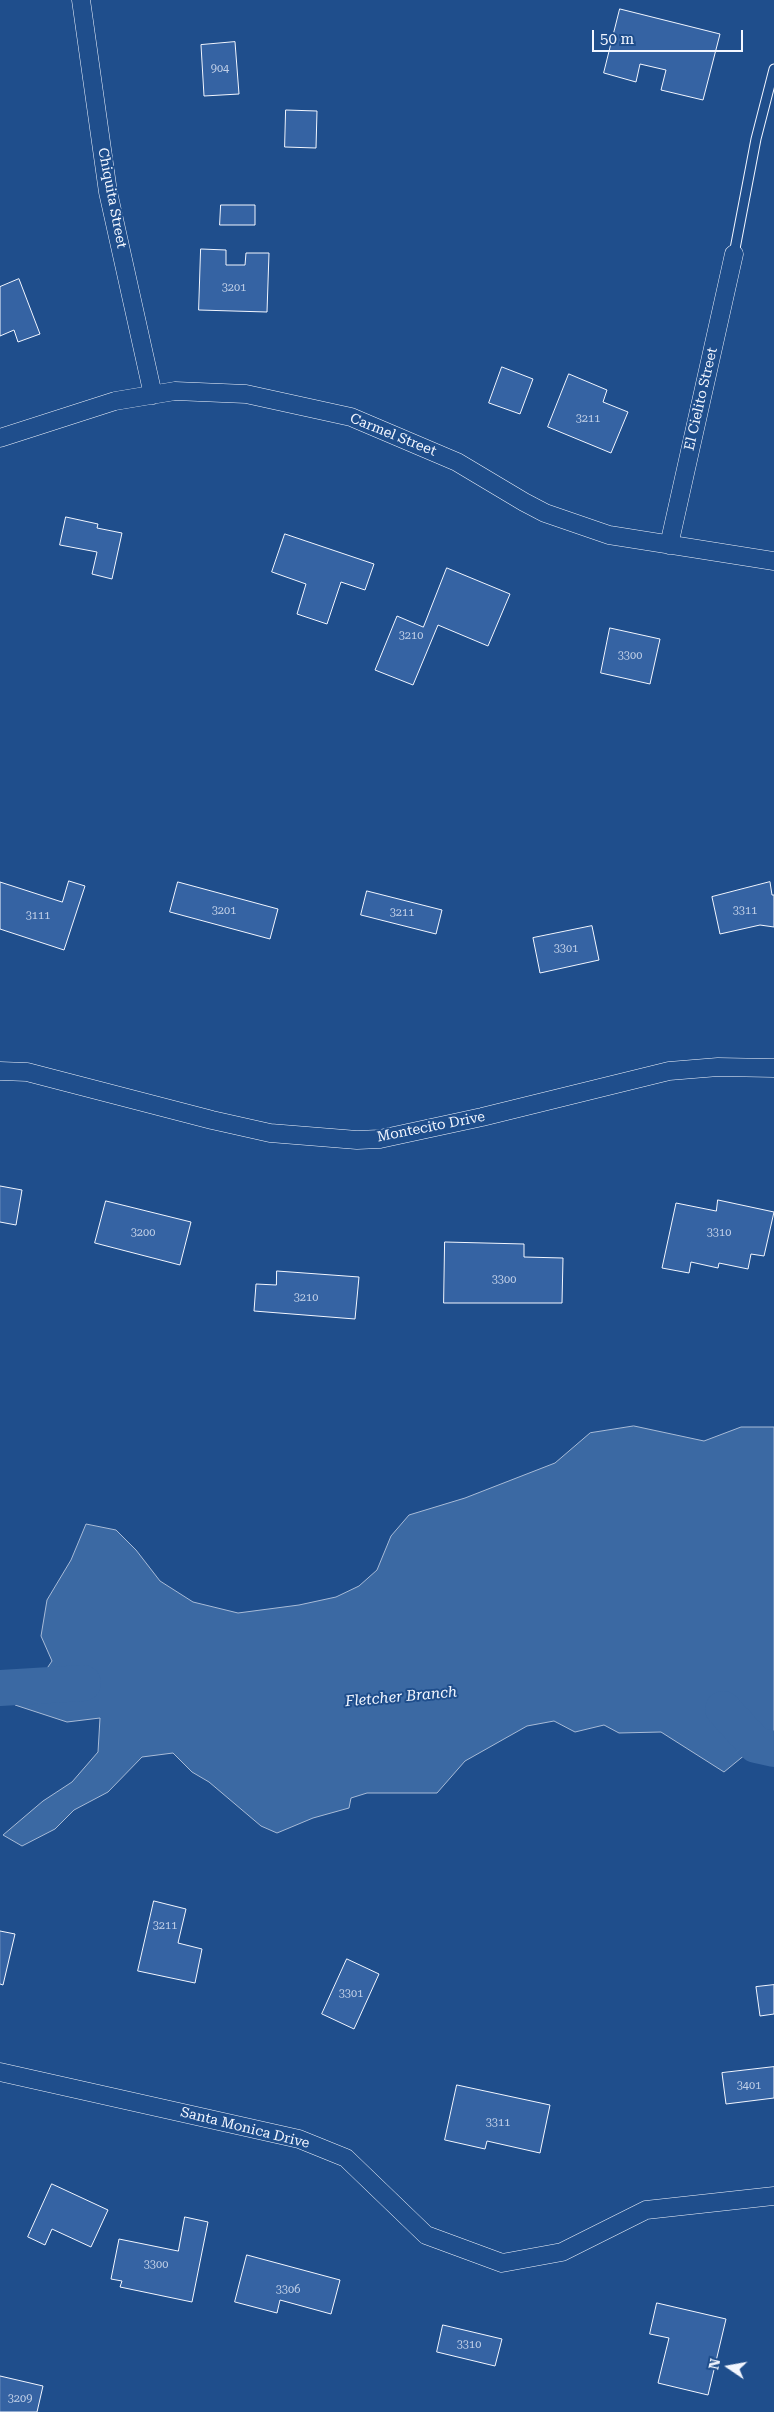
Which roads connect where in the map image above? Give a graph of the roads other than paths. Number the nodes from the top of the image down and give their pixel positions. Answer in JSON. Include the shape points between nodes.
{"nodes":[{"id":1,"x":81,"y":0,"type":"edge"},
{"id":2,"x":774,"y":70,"type":"edge"},
{"id":3,"x":734,"y":254,"type":"joint"},
{"id":4,"x":154,"y":395,"type":"junction"},
{"id":5,"x":0,"y":438,"type":"edge"},
{"id":6,"x":668,"y":544,"type":"junction"},
{"id":7,"x":774,"y":561,"type":"edge"},
{"id":8,"x":774,"y":1068,"type":"edge"},
{"id":9,"x":0,"y":1071,"type":"edge"},
{"id":10,"x":0,"y":2072,"type":"edge"},
{"id":11,"x":774,"y":2196,"type":"edge"}],
"edges":[{"from":1,"to":4,"type":"street","name":"Chiquita Street","via":[[108,192]]},
{"from":2,"to":3,"type":"lane","via":[[756,139]]},
{"from":3,"to":6,"type":"street","name":"El Cielito Street"},
{"from":4,"to":5,"type":"street","name":"Carmel Street","via":[[115,401]]},
{"from":4,"to":6,"type":"street","name":"Carmel Street","via":[[175,391],[246,394],[350,416],[457,462],[546,513],[609,535]]},
{"from":6,"to":7,"type":"street","name":"Carmel Street"},
{"from":8,"to":9,"type":"street","name":"Montecito Drive","via":[[718,1067],[670,1071],[482,1117],[380,1139],[358,1140],[270,1133],[27,1072]]},
{"from":10,"to":11,"type":"street","name":"Santa Monica Drive","via":[[299,2139],[346,2158],[426,2235],[502,2263],[562,2252],[646,2210]]}]}
